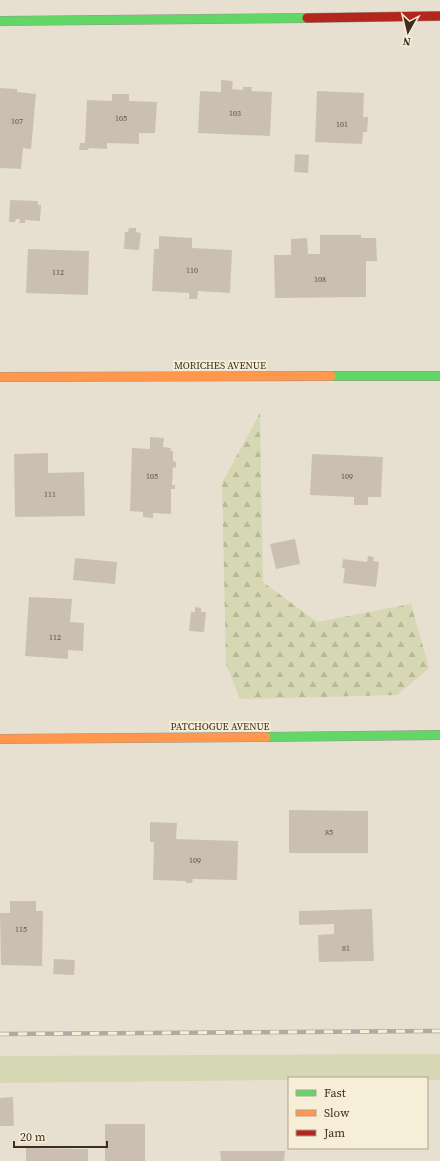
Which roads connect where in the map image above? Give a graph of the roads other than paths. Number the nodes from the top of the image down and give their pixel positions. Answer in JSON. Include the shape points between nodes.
{"nodes":[{"id":1,"x":440,"y":16,"type":"edge"},
{"id":2,"x":0,"y":21,"type":"edge"},
{"id":3,"x":440,"y":376,"type":"edge"},
{"id":4,"x":0,"y":377,"type":"edge"},
{"id":5,"x":440,"y":735,"type":"edge"},
{"id":6,"x":0,"y":739,"type":"edge"}],
"edges":[{"from":1,"to":2,"type":"street"},
{"from":3,"to":4,"type":"street","name":"MORICHES AVENUE"},
{"from":5,"to":6,"type":"street","name":"PATCHOGUE AVENUE"}]}
